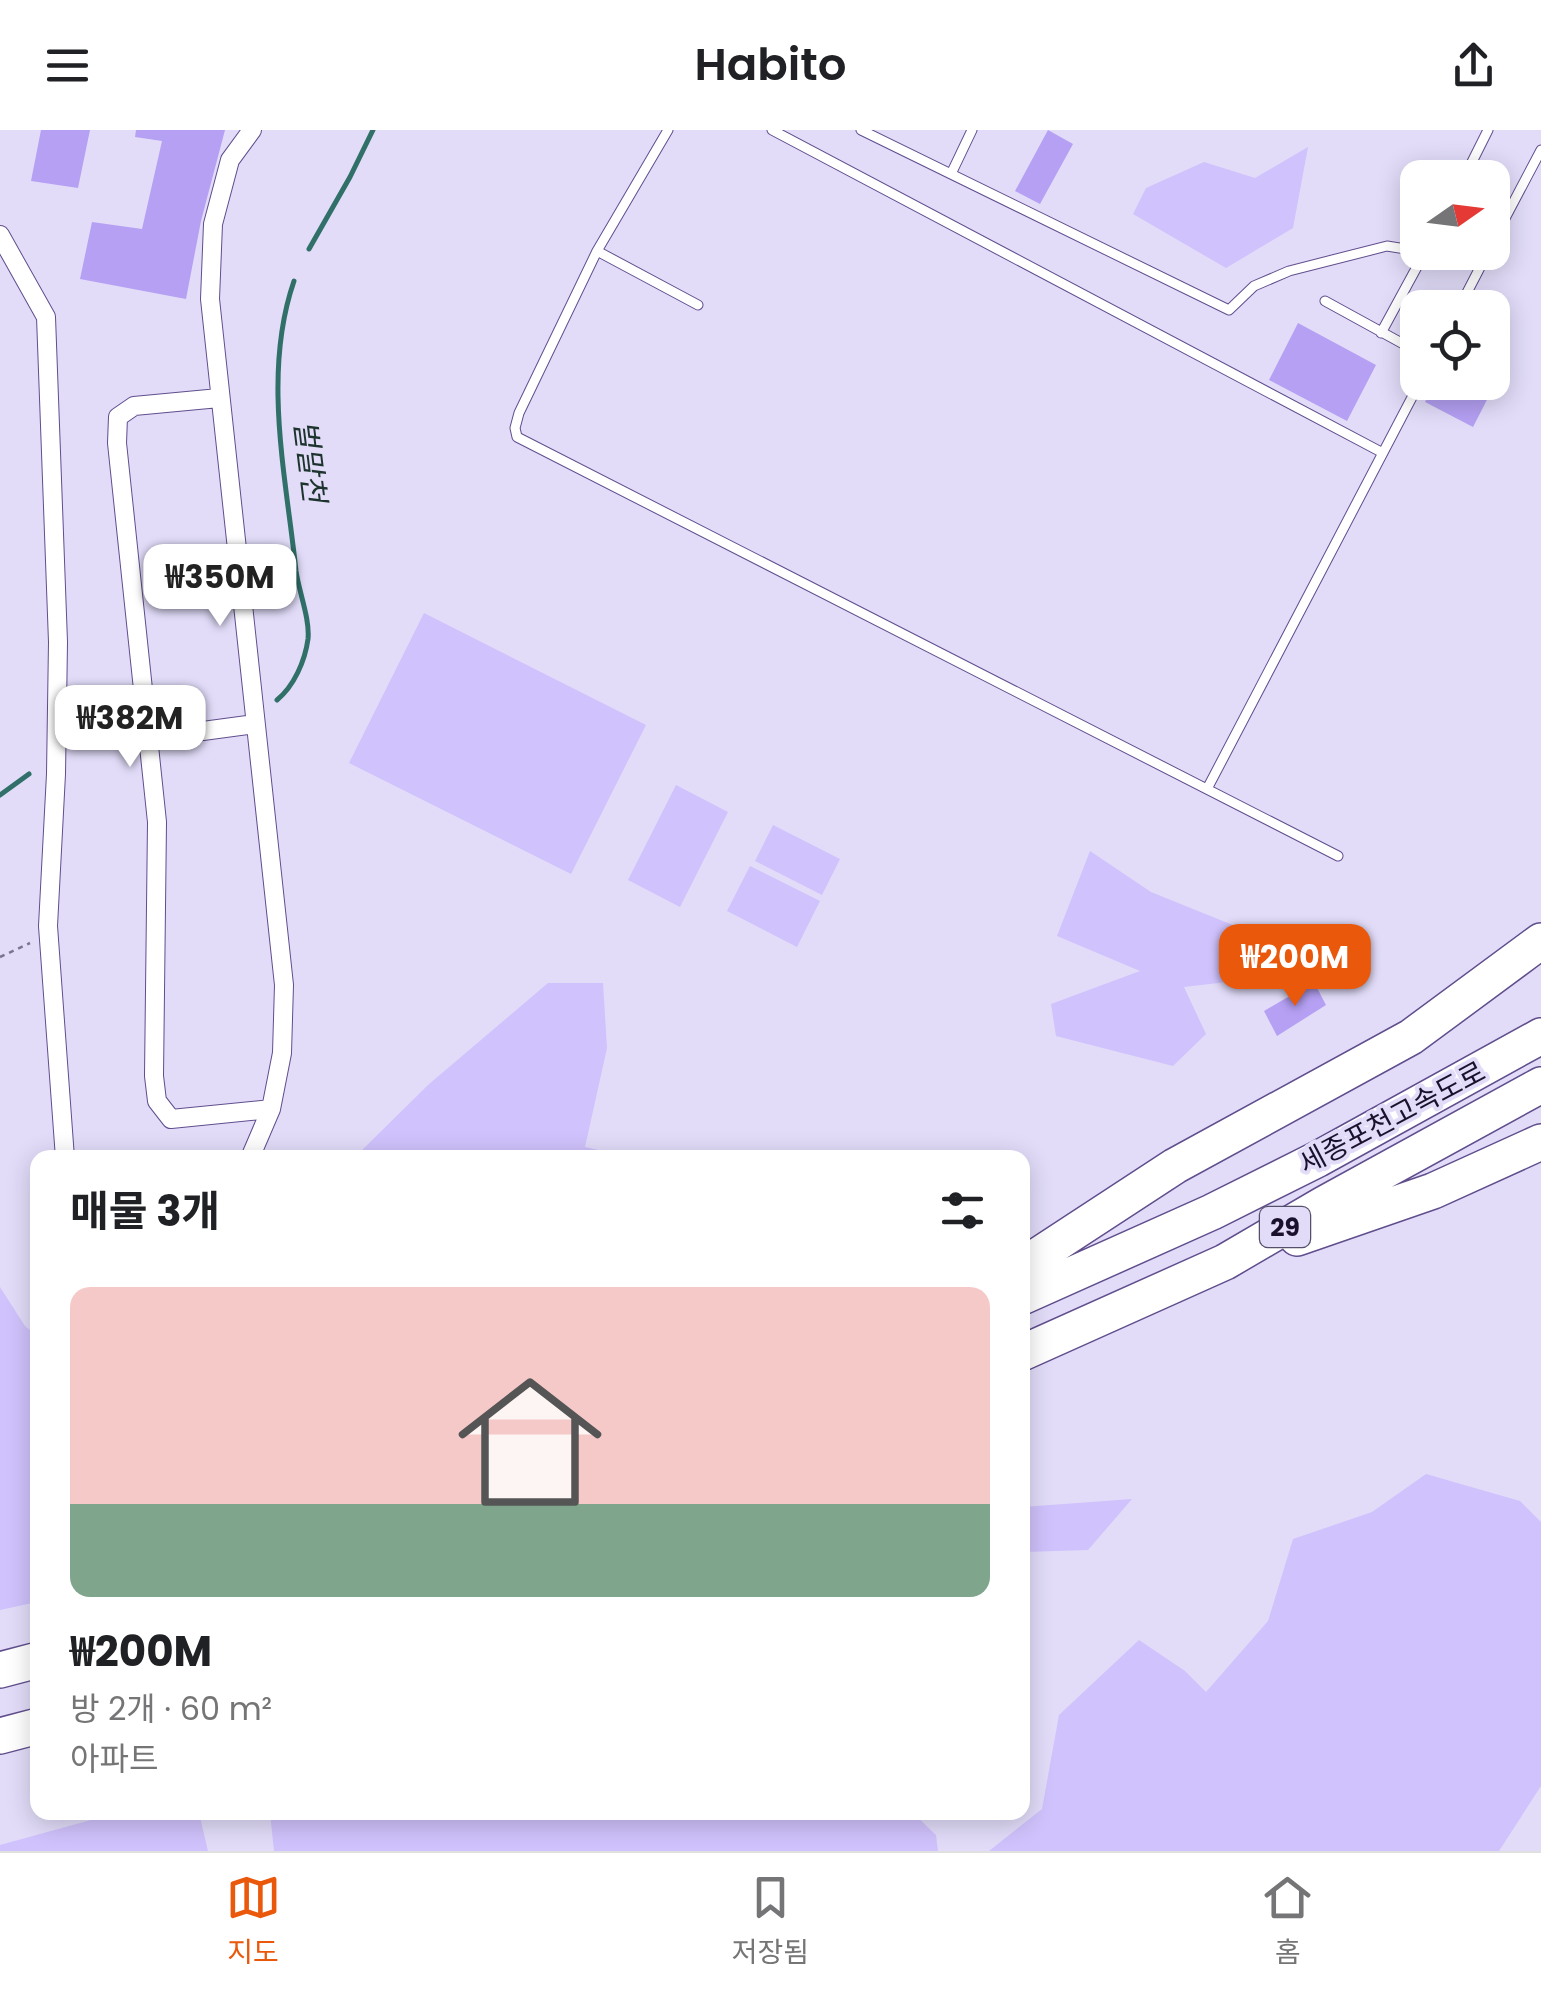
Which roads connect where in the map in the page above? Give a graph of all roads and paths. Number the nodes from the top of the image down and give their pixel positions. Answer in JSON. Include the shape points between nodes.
{"nodes":[{"id":1,"x":252,"y":130,"type":"edge"},
{"id":2,"x":668,"y":130,"type":"edge"},
{"id":3,"x":772,"y":130,"type":"edge"},
{"id":4,"x":861,"y":130,"type":"edge"},
{"id":5,"x":972,"y":130,"type":"edge"},
{"id":6,"x":1488,"y":130,"type":"edge"},
{"id":7,"x":1541,"y":150,"type":"edge"},
{"id":8,"x":1473,"y":160,"type":"edge"},
{"id":9,"x":951,"y":174,"type":"junction"},
{"id":10,"x":1510,"y":209,"type":"edge"},
{"id":11,"x":0,"y":235,"type":"edge"},
{"id":12,"x":1400,"y":248,"type":"edge"},
{"id":13,"x":597,"y":252,"type":"junction"},
{"id":14,"x":1414,"y":270,"type":"edge"},
{"id":15,"x":1325,"y":301,"type":"dead end"},
{"id":16,"x":698,"y":304,"type":"dead end"},
{"id":17,"x":1382,"y":333,"type":"junction"},
{"id":18,"x":1400,"y":342,"type":"edge"},
{"id":19,"x":219,"y":398,"type":"junction"},
{"id":20,"x":1410,"y":400,"type":"edge"},
{"id":21,"x":1382,"y":454,"type":"junction"},
{"id":22,"x":255,"y":724,"type":"junction"},
{"id":23,"x":151,"y":738,"type":"junction"},
{"id":24,"x":1208,"y":789,"type":"junction"},
{"id":25,"x":1338,"y":856,"type":"dead end"},
{"id":26,"x":48,"y":926,"type":"junction"},
{"id":27,"x":1541,"y":941,"type":"edge"},
{"id":28,"x":0,"y":957,"type":"edge"},
{"id":29,"x":1541,"y":1036,"type":"edge"},
{"id":30,"x":1541,"y":1085,"type":"edge"},
{"id":31,"x":271,"y":1109,"type":"junction"},
{"id":32,"x":1541,"y":1142,"type":"edge"},
{"id":33,"x":64,"y":1150,"type":"edge"},
{"id":34,"x":253,"y":1150,"type":"edge"},
{"id":35,"x":1030,"y":1261,"type":"edge"},
{"id":36,"x":1226,"y":1262,"type":"junction"},
{"id":37,"x":1030,"y":1293,"type":"edge"},
{"id":38,"x":1030,"y":1349,"type":"edge"},
{"id":39,"x":30,"y":1662,"type":"edge"},
{"id":40,"x":0,"y":1670,"type":"edge"},
{"id":41,"x":30,"y":1728,"type":"edge"},
{"id":42,"x":0,"y":1736,"type":"edge"}],
"edges":[{"from":1,"to":19,"type":"street","via":[[230,160],[213,224],[210,298]]},
{"from":2,"to":13,"type":"lane"},
{"from":3,"to":21,"type":"lane"},
{"from":4,"to":9,"type":"lane"},
{"from":5,"to":9,"type":"lane"},
{"from":6,"to":8,"type":"lane"},
{"from":7,"to":10,"type":"lane"},
{"from":9,"to":12,"type":"lane","via":[[1229,310],[1254,286],[1288,271]]},
{"from":11,"to":26,"type":"street","via":[[46,316],[58,642]]},
{"from":13,"to":16,"type":"lane"},
{"from":13,"to":24,"type":"lane","via":[[519,413],[517,437]]},
{"from":14,"to":17,"type":"lane"},
{"from":15,"to":17,"type":"lane"},
{"from":17,"to":18,"type":"lane"},
{"from":19,"to":22,"type":"street"},
{"from":19,"to":23,"type":"street","via":[[134,406],[118,417]]},
{"from":20,"to":21,"type":"lane"},
{"from":21,"to":24,"type":"lane"},
{"from":22,"to":23,"type":"street"},
{"from":22,"to":31,"type":"street","via":[[284,986],[282,1053]]},
{"from":23,"to":31,"type":"street","via":[[158,822],[157,1101],[171,1119]]},
{"from":24,"to":25,"type":"lane"},
{"from":26,"to":28,"type":"path","via":[[27,946]]},
{"from":26,"to":33,"type":"street"},
{"from":27,"to":35,"type":"highway","via":[[1410,1037],[1175,1166]]},
{"from":29,"to":37,"type":"highway","name":"세종포천고속도로","number":"29","via":[[1318,1159]]},
{"from":30,"to":36,"type":"highway","name":"세종포천고속도로","number":"29"},
{"from":31,"to":34,"type":"street"},
{"from":32,"to":36,"type":"highway","via":[[1433,1191]]},
{"from":36,"to":38,"type":"highway","name":"세종포천고속도로","number":"29"},
{"from":39,"to":40,"type":"highway"},
{"from":41,"to":42,"type":"highway"}]}
